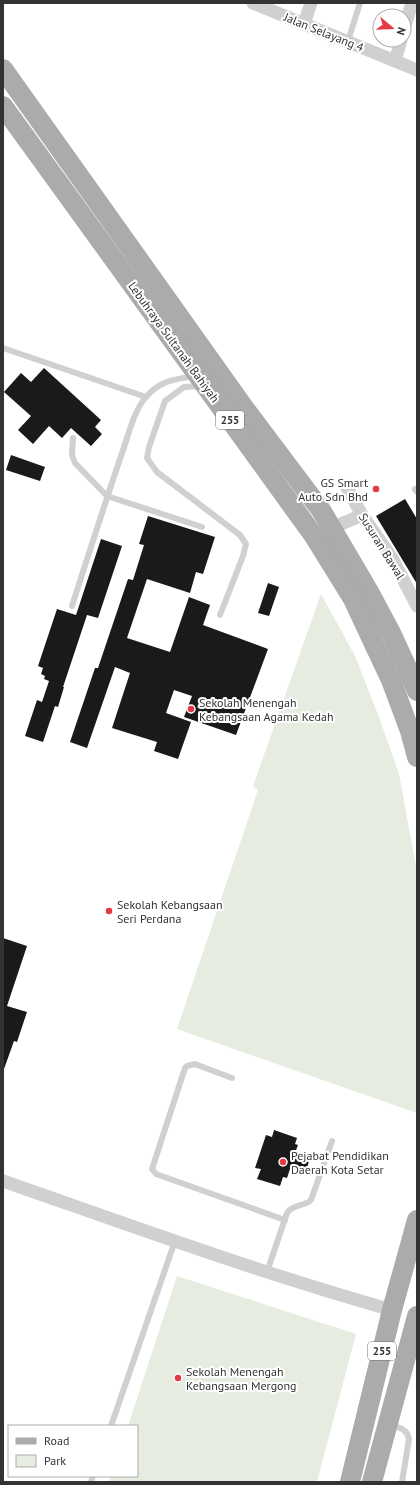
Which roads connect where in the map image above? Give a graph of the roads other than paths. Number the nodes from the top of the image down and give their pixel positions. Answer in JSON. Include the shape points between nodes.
{"nodes":[{"id":1,"x":311,"y":3,"type":"edge"},
{"id":2,"x":360,"y":3,"type":"edge"},
{"id":3,"x":258,"y":4,"type":"edge"},
{"id":4,"x":304,"y":24,"type":"junction"},
{"id":5,"x":348,"y":42,"type":"junction"},
{"id":6,"x":399,"y":48,"type":"edge"},
{"id":7,"x":395,"y":61,"type":"junction"},
{"id":8,"x":3,"y":69,"type":"edge"},
{"id":9,"x":417,"y":70,"type":"edge"},
{"id":10,"x":3,"y":106,"type":"edge"},
{"id":11,"x":3,"y":348,"type":"edge"},
{"id":12,"x":201,"y":381,"type":"junction"},
{"id":13,"x":146,"y":397,"type":"junction"},
{"id":14,"x":73,"y":438,"type":"dead end"},
{"id":15,"x":346,"y":486,"type":"dead end"},
{"id":16,"x":108,"y":496,"type":"junction"},
{"id":17,"x":362,"y":516,"type":"junction"},
{"id":18,"x":202,"y":527,"type":"dead end"},
{"id":19,"x":332,"y":528,"type":"junction"},
{"id":20,"x":72,"y":606,"type":"dead end"},
{"id":21,"x":417,"y":606,"type":"edge"},
{"id":22,"x":220,"y":615,"type":"dead end"},
{"id":23,"x":417,"y":691,"type":"edge"},
{"id":24,"x":417,"y":756,"type":"edge"},
{"id":25,"x":232,"y":1078,"type":"dead end"},
{"id":26,"x":332,"y":1141,"type":"dead end"},
{"id":27,"x":3,"y":1181,"type":"edge"},
{"id":28,"x":285,"y":1220,"type":"junction"},
{"id":29,"x":417,"y":1220,"type":"edge"},
{"id":30,"x":175,"y":1242,"type":"junction"},
{"id":31,"x":267,"y":1272,"type":"junction"},
{"id":32,"x":392,"y":1310,"type":"junction"},
{"id":33,"x":417,"y":1316,"type":"edge"},
{"id":34,"x":388,"y":1424,"type":"junction"},
{"id":35,"x":111,"y":1425,"type":"edge"},
{"id":36,"x":350,"y":1482,"type":"edge"},
{"id":37,"x":372,"y":1482,"type":"edge"},
{"id":38,"x":402,"y":1482,"type":"edge"}],
"edges":[{"from":1,"to":4,"type":"street"},
{"from":2,"to":5,"type":"lane"},
{"from":3,"to":4,"type":"street","name":"Jalan Selayang 4"},
{"from":4,"to":5,"type":"street","name":"Jalan Selayang 4"},
{"from":5,"to":7,"type":"street","name":"Jalan Selayang 4"},
{"from":6,"to":7,"type":"street"},
{"from":7,"to":9,"type":"street","name":"Jalan Selayang 4"},
{"from":8,"to":19,"type":"main road","name":"Lebuhraya Sultanah Bahiyah","number":"255"},
{"from":10,"to":12,"type":"main road","name":"Lebuhraya Sultanah Bahiyah","number":"255"},
{"from":11,"to":13,"type":"lane"},
{"from":12,"to":13,"type":"lane","via":[[166,381]]},
{"from":12,"to":22,"type":"lane","via":[[184,387],[165,401],[146,458],[157,472],[240,535],[246,544]]},
{"from":12,"to":24,"type":"main road","name":"Lebuhraya Sultanah Bahiyah","number":"255","via":[[304,522],[353,599],[391,680]]},
{"from":13,"to":16,"type":"lane","via":[[133,422]]},
{"from":14,"to":16,"type":"lane","via":[[72,455],[75,463]]},
{"from":15,"to":17,"type":"street","name":"Susuran Bawal"},
{"from":16,"to":18,"type":"lane"},
{"from":16,"to":20,"type":"lane"},
{"from":17,"to":19,"type":"street"},
{"from":17,"to":21,"type":"street","name":"Susuran Bawal","via":[[392,558]]},
{"from":19,"to":23,"type":"main road","name":"Lebuhraya Sultanah Bahiyah","number":"255","via":[[391,633]]},
{"from":25,"to":28,"type":"lane","via":[[195,1064],[187,1066],[153,1172]]},
{"from":26,"to":28,"type":"lane","via":[[311,1200],[292,1208]]},
{"from":27,"to":30,"type":"street"},
{"from":28,"to":31,"type":"lane"},
{"from":29,"to":32,"type":"main road","number":"255"},
{"from":30,"to":31,"type":"street"},
{"from":30,"to":35,"type":"lane"},
{"from":31,"to":32,"type":"street"},
{"from":32,"to":36,"type":"main road","number":"255"},
{"from":33,"to":34,"type":"main road","number":"255"},
{"from":34,"to":37,"type":"main road","number":"255"},
{"from":34,"to":38,"type":"lane","via":[[408,1433]]}]}
